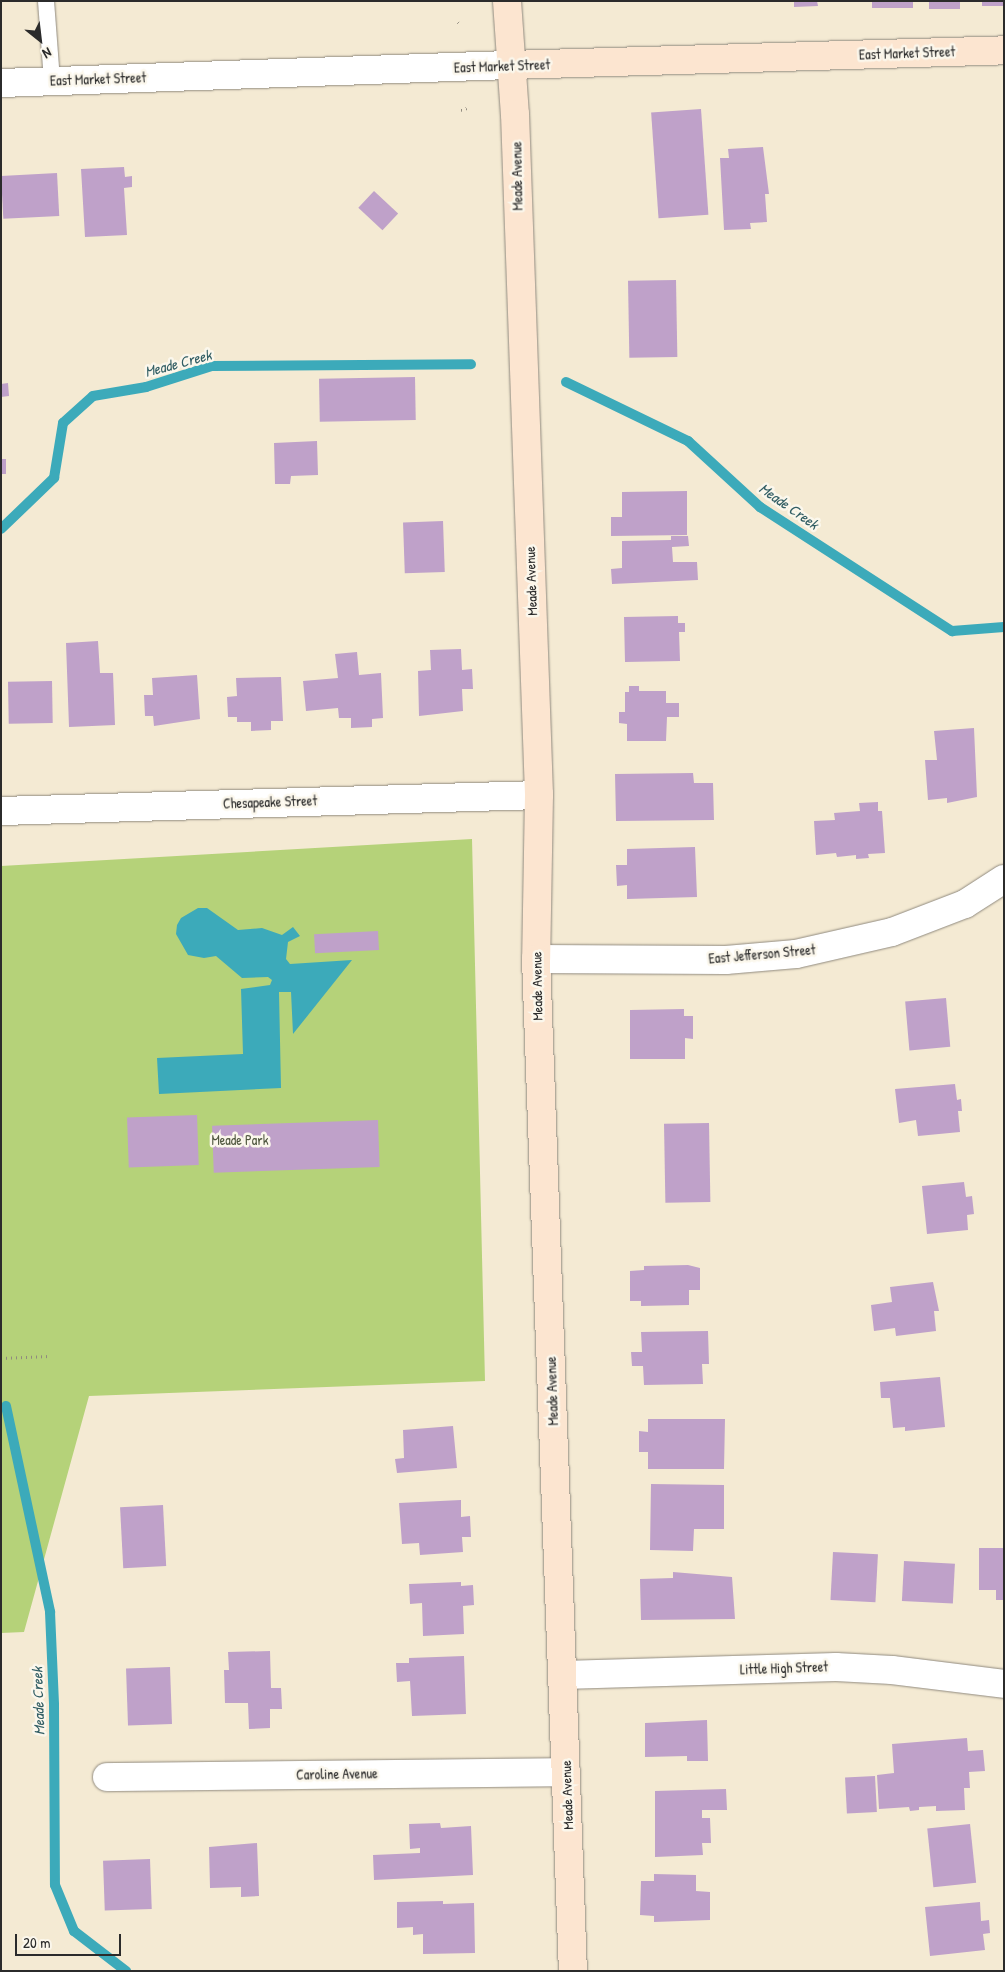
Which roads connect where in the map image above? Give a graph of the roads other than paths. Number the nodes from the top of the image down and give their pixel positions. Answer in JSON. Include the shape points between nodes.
{"nodes":[{"id":1,"x":46,"y":1,"type":"edge"},
{"id":2,"x":507,"y":1,"type":"edge"},
{"id":3,"x":1004,"y":50,"type":"edge"},
{"id":4,"x":510,"y":65,"type":"junction"},
{"id":5,"x":52,"y":81,"type":"junction"},
{"id":6,"x":1,"y":83,"type":"edge"},
{"id":7,"x":539,"y":795,"type":"junction"},
{"id":8,"x":1,"y":811,"type":"edge"},
{"id":9,"x":1003,"y":881,"type":"edge"},
{"id":10,"x":536,"y":959,"type":"junction"},
{"id":11,"x":563,"y":1675,"type":"junction"},
{"id":12,"x":1004,"y":1684,"type":"edge"},
{"id":13,"x":566,"y":1772,"type":"junction"},
{"id":14,"x":108,"y":1777,"type":"dead end"},
{"id":15,"x":573,"y":1971,"type":"edge"}],
"edges":[{"from":1,"to":5,"type":"lane"},
{"from":2,"to":4,"type":"main road","name":"Meade Avenue"},
{"from":3,"to":4,"type":"main road","name":"East Market Street"},
{"from":4,"to":5,"type":"street","name":"East Market Street"},
{"from":4,"to":7,"type":"main road","name":"Meade Avenue","via":[[515,114]]},
{"from":5,"to":6,"type":"street","name":"East Market Street"},
{"from":7,"to":8,"type":"street","name":"Chesapeake Street"},
{"from":7,"to":10,"type":"main road","name":"Meade Avenue"},
{"from":9,"to":10,"type":"street","name":"East Jefferson Street","via":[[965,904],[892,932],[796,954],[726,960]]},
{"from":10,"to":11,"type":"main road","name":"Meade Avenue"},
{"from":11,"to":12,"type":"street","name":"Little High Street","via":[[836,1667],[892,1670]]},
{"from":11,"to":13,"type":"main road","name":"Meade Avenue"},
{"from":13,"to":14,"type":"street","name":"Caroline Avenue"},
{"from":13,"to":15,"type":"main road","name":"Meade Avenue"}]}
